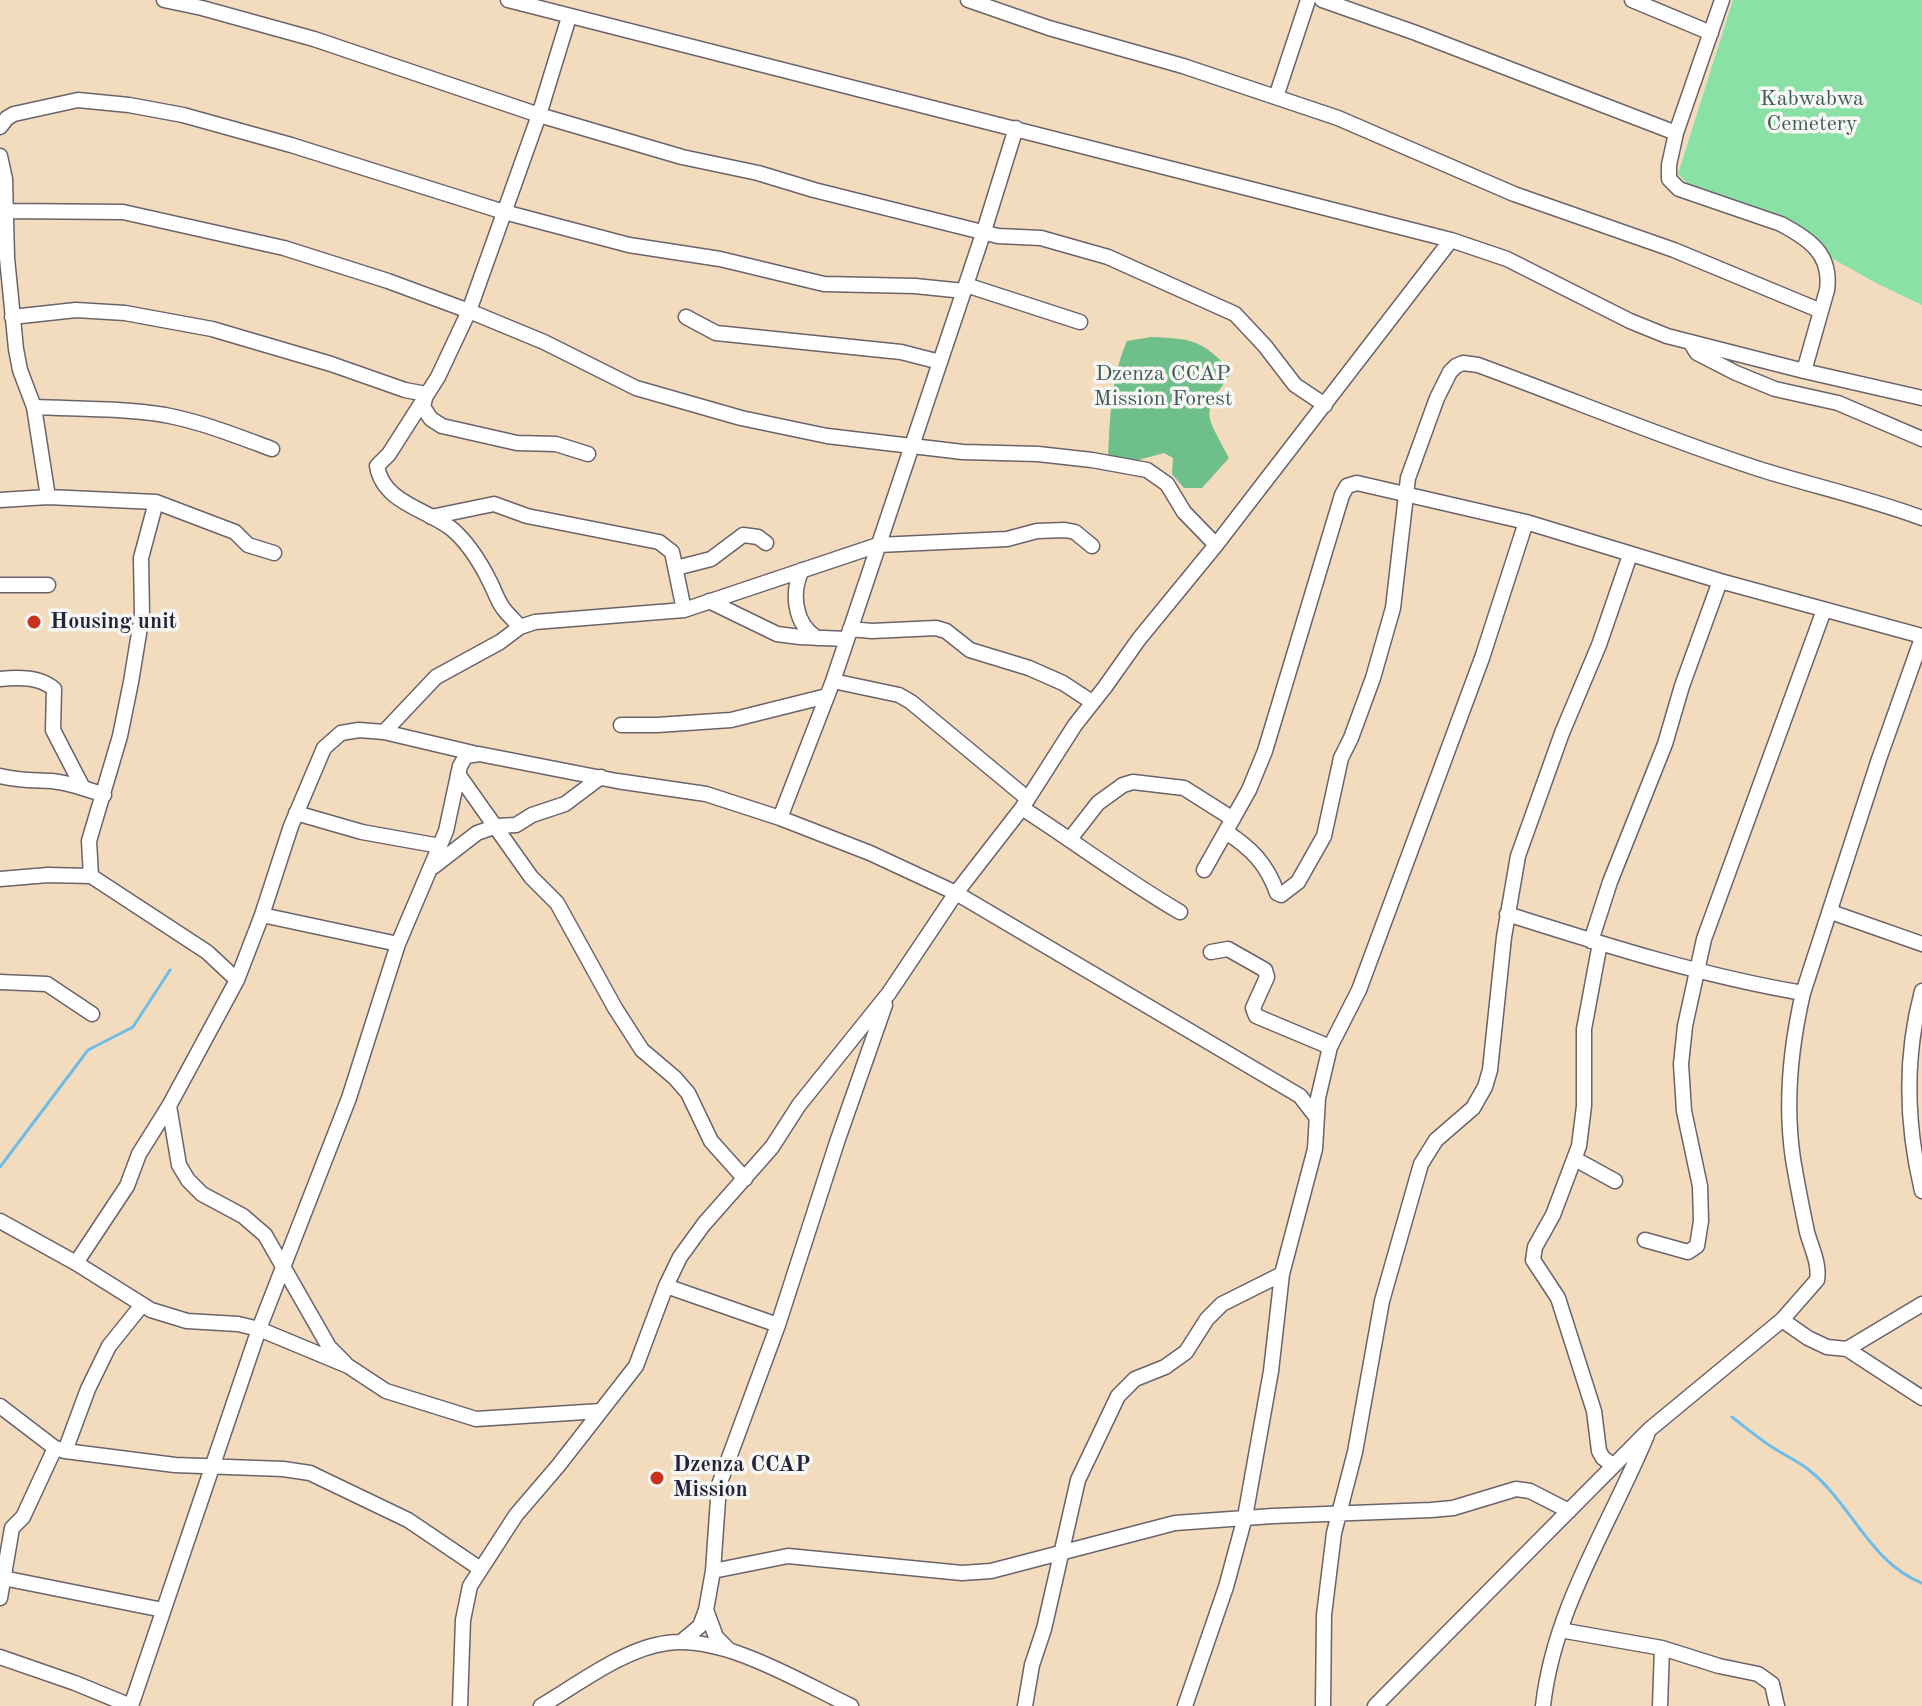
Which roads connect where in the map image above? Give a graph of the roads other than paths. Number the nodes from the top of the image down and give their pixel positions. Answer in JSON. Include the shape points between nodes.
{"nodes":[{"id":1,"x":164,"y":0,"type":"edge"},
{"id":2,"x":508,"y":0,"type":"edge"},
{"id":3,"x":968,"y":0,"type":"edge"},
{"id":4,"x":1308,"y":0,"type":"edge"},
{"id":5,"x":1322,"y":0,"type":"edge"},
{"id":6,"x":1632,"y":0,"type":"edge"},
{"id":7,"x":1722,"y":0,"type":"edge"},
{"id":8,"x":561,"y":10,"type":"edge"},
{"id":9,"x":1711,"y":33,"type":"junction"},
{"id":10,"x":1276,"y":97,"type":"junction"},
{"id":11,"x":539,"y":115,"type":"junction"},
{"id":12,"x":0,"y":127,"type":"edge"},
{"id":13,"x":1016,"y":128,"type":"junction"},
{"id":14,"x":1676,"y":133,"type":"junction"},
{"id":15,"x":0,"y":156,"type":"edge"},
{"id":16,"x":6,"y":211,"type":"junction"},
{"id":17,"x":504,"y":212,"type":"junction"},
{"id":18,"x":984,"y":231,"type":"junction"},
{"id":19,"x":1451,"y":240,"type":"junction"},
{"id":20,"x":965,"y":288,"type":"junction"},
{"id":21,"x":469,"y":311,"type":"junction"},
{"id":22,"x":1821,"y":311,"type":"junction"},
{"id":23,"x":12,"y":317,"type":"junction"},
{"id":24,"x":686,"y":317,"type":"dead end"},
{"id":25,"x":1080,"y":322,"type":"dead end"},
{"id":26,"x":1690,"y":343,"type":"junction"},
{"id":27,"x":940,"y":362,"type":"junction"},
{"id":28,"x":1804,"y":371,"type":"junction"},
{"id":29,"x":426,"y":394,"type":"junction"},
{"id":30,"x":1922,"y":398,"type":"edge"},
{"id":31,"x":1325,"y":405,"type":"junction"},
{"id":32,"x":34,"y":407,"type":"junction"},
{"id":33,"x":1922,"y":439,"type":"edge"},
{"id":34,"x":911,"y":445,"type":"junction"},
{"id":35,"x":272,"y":449,"type":"dead end"},
{"id":36,"x":588,"y":454,"type":"dead end"},
{"id":37,"x":1405,"y":496,"type":"junction"},
{"id":38,"x":48,"y":497,"type":"junction"},
{"id":39,"x":0,"y":500,"type":"edge"},
{"id":40,"x":156,"y":502,"type":"junction"},
{"id":41,"x":431,"y":517,"type":"junction"},
{"id":42,"x":1922,"y":518,"type":"edge"},
{"id":43,"x":1526,"y":522,"type":"junction"},
{"id":44,"x":766,"y":543,"type":"dead end"},
{"id":45,"x":878,"y":545,"type":"junction"},
{"id":46,"x":1216,"y":545,"type":"junction"},
{"id":47,"x":1092,"y":546,"type":"dead end"},
{"id":48,"x":274,"y":553,"type":"dead end"},
{"id":49,"x":1630,"y":555,"type":"junction"},
{"id":50,"x":676,"y":568,"type":"junction"},
{"id":51,"x":802,"y":570,"type":"junction"},
{"id":52,"x":1720,"y":581,"type":"junction"},
{"id":53,"x":0,"y":585,"type":"edge"},
{"id":54,"x":48,"y":585,"type":"dead end"},
{"id":55,"x":709,"y":601,"type":"junction"},
{"id":56,"x":684,"y":610,"type":"junction"},
{"id":57,"x":1824,"y":610,"type":"junction"},
{"id":58,"x":520,"y":627,"type":"junction"},
{"id":59,"x":848,"y":634,"type":"junction"},
{"id":60,"x":1922,"y":637,"type":"edge"},
{"id":61,"x":817,"y":638,"type":"junction"},
{"id":62,"x":0,"y":679,"type":"edge"},
{"id":63,"x":833,"y":681,"type":"junction"},
{"id":64,"x":827,"y":696,"type":"junction"},
{"id":65,"x":1092,"y":702,"type":"junction"},
{"id":66,"x":621,"y":725,"type":"dead end"},
{"id":67,"x":384,"y":732,"type":"junction"},
{"id":68,"x":473,"y":753,"type":"junction"},
{"id":69,"x":458,"y":774,"type":"junction"},
{"id":70,"x":0,"y":776,"type":"edge"},
{"id":71,"x":601,"y":777,"type":"junction"},
{"id":72,"x":83,"y":788,"type":"junction"},
{"id":73,"x":104,"y":795,"type":"junction"},
{"id":74,"x":1025,"y":804,"type":"junction"},
{"id":75,"x":296,"y":813,"type":"junction"},
{"id":76,"x":780,"y":818,"type":"junction"},
{"id":77,"x":497,"y":826,"type":"junction"},
{"id":78,"x":1229,"y":826,"type":"junction"},
{"id":79,"x":1070,"y":839,"type":"junction"},
{"id":80,"x":440,"y":846,"type":"junction"},
{"id":81,"x":430,"y":869,"type":"junction"},
{"id":82,"x":1204,"y":870,"type":"dead end"},
{"id":83,"x":91,"y":876,"type":"junction"},
{"id":84,"x":0,"y":879,"type":"edge"},
{"id":85,"x":956,"y":893,"type":"junction"},
{"id":86,"x":1180,"y":912,"type":"dead end"},
{"id":87,"x":1831,"y":912,"type":"junction"},
{"id":88,"x":1507,"y":914,"type":"junction"},
{"id":89,"x":262,"y":915,"type":"junction"},
{"id":90,"x":1596,"y":942,"type":"junction"},
{"id":91,"x":398,"y":944,"type":"junction"},
{"id":92,"x":1922,"y":944,"type":"edge"},
{"id":93,"x":1211,"y":952,"type":"dead end"},
{"id":94,"x":1696,"y":970,"type":"junction"},
{"id":95,"x":237,"y":980,"type":"junction"},
{"id":96,"x":0,"y":982,"type":"edge"},
{"id":97,"x":1922,"y":991,"type":"edge"},
{"id":98,"x":889,"y":993,"type":"junction"},
{"id":99,"x":1803,"y":993,"type":"junction"},
{"id":100,"x":92,"y":1014,"type":"dead end"},
{"id":101,"x":1330,"y":1047,"type":"junction"},
{"id":102,"x":169,"y":1106,"type":"junction"},
{"id":103,"x":1317,"y":1118,"type":"junction"},
{"id":104,"x":1575,"y":1159,"type":"junction"},
{"id":105,"x":745,"y":1179,"type":"junction"},
{"id":106,"x":1615,"y":1181,"type":"dead end"},
{"id":107,"x":1922,"y":1191,"type":"edge"},
{"id":108,"x":0,"y":1221,"type":"edge"},
{"id":109,"x":1645,"y":1240,"type":"dead end"},
{"id":110,"x":76,"y":1263,"type":"junction"},
{"id":111,"x":282,"y":1267,"type":"junction"},
{"id":112,"x":1282,"y":1274,"type":"junction"},
{"id":113,"x":666,"y":1286,"type":"junction"},
{"id":114,"x":1922,"y":1304,"type":"edge"},
{"id":115,"x":142,"y":1305,"type":"junction"},
{"id":116,"x":1782,"y":1320,"type":"junction"},
{"id":117,"x":778,"y":1325,"type":"junction"},
{"id":118,"x":259,"y":1329,"type":"junction"},
{"id":119,"x":1847,"y":1349,"type":"junction"},
{"id":120,"x":348,"y":1366,"type":"junction"},
{"id":121,"x":1922,"y":1398,"type":"edge"},
{"id":122,"x":0,"y":1406,"type":"edge"},
{"id":123,"x":601,"y":1411,"type":"junction"},
{"id":124,"x":1650,"y":1429,"type":"junction"},
{"id":125,"x":60,"y":1450,"type":"junction"},
{"id":126,"x":214,"y":1465,"type":"junction"},
{"id":127,"x":1613,"y":1465,"type":"junction"},
{"id":128,"x":1569,"y":1511,"type":"junction"},
{"id":129,"x":1337,"y":1512,"type":"junction"},
{"id":130,"x":1245,"y":1517,"type":"junction"},
{"id":131,"x":1062,"y":1552,"type":"junction"},
{"id":132,"x":479,"y":1568,"type":"junction"},
{"id":133,"x":713,"y":1571,"type":"junction"},
{"id":134,"x":3,"y":1578,"type":"junction"},
{"id":135,"x":0,"y":1598,"type":"edge"},
{"id":136,"x":163,"y":1610,"type":"junction"},
{"id":137,"x":706,"y":1610,"type":"junction"},
{"id":138,"x":1560,"y":1630,"type":"junction"},
{"id":139,"x":681,"y":1642,"type":"junction"},
{"id":140,"x":1662,"y":1648,"type":"junction"},
{"id":141,"x":733,"y":1653,"type":"junction"},
{"id":142,"x":0,"y":1657,"type":"edge"},
{"id":143,"x":131,"y":1706,"type":"edge"},
{"id":144,"x":460,"y":1706,"type":"edge"},
{"id":145,"x":541,"y":1706,"type":"edge"},
{"id":146,"x":851,"y":1706,"type":"edge"},
{"id":147,"x":1025,"y":1706,"type":"edge"},
{"id":148,"x":1185,"y":1706,"type":"edge"},
{"id":149,"x":1323,"y":1706,"type":"edge"},
{"id":150,"x":1375,"y":1706,"type":"edge"},
{"id":151,"x":1543,"y":1706,"type":"edge"},
{"id":152,"x":1660,"y":1706,"type":"edge"},
{"id":153,"x":1777,"y":1706,"type":"edge"}],
"edges":[{"from":1,"to":11,"type":"street","via":[[314,39]]},
{"from":2,"to":8,"type":"street"},
{"from":3,"to":10,"type":"street"},
{"from":4,"to":10,"type":"street"},
{"from":5,"to":14,"type":"street"},
{"from":6,"to":9,"type":"street"},
{"from":7,"to":9,"type":"street"},
{"from":8,"to":11,"type":"street"},
{"from":8,"to":13,"type":"street"},
{"from":9,"to":14,"type":"street"},
{"from":10,"to":22,"type":"street"},
{"from":11,"to":17,"type":"street"},
{"from":11,"to":18,"type":"street","via":[[682,157]]},
{"from":12,"to":17,"type":"street","via":[[14,114],[62,102],[129,105],[291,145]]},
{"from":13,"to":18,"type":"street"},
{"from":13,"to":19,"type":"street"},
{"from":14,"to":22,"type":"street","via":[[1668,174],[1672,184],[1781,224],[1817,250],[1829,278]]},
{"from":15,"to":16,"type":"street"},
{"from":16,"to":21,"type":"street","via":[[90,210],[159,218],[284,248]]},
{"from":16,"to":23,"type":"street"},
{"from":17,"to":20,"type":"street","via":[[629,245],[720,259],[809,281]]},
{"from":17,"to":21,"type":"street"},
{"from":18,"to":20,"type":"street"},
{"from":18,"to":31,"type":"street","via":[[1041,238],[1108,257],[1227,309],[1295,385]]},
{"from":19,"to":26,"type":"street","via":[[1507,259],[1630,321]]},
{"from":19,"to":31,"type":"street"},
{"from":20,"to":25,"type":"street"},
{"from":20,"to":27,"type":"street"},
{"from":21,"to":29,"type":"street"},
{"from":21,"to":34,"type":"street","via":[[656,396],[827,436]]},
{"from":22,"to":28,"type":"street"},
{"from":23,"to":29,"type":"street","via":[[76,310],[139,315],[212,329]]},
{"from":23,"to":32,"type":"street","via":[[20,370]]},
{"from":24,"to":27,"type":"street","via":[[716,333],[888,350]]},
{"from":26,"to":28,"type":"street"},
{"from":26,"to":33,"type":"street","via":[[1697,353],[1736,373],[1775,389],[1838,403]]},
{"from":27,"to":34,"type":"street"},
{"from":28,"to":30,"type":"street"},
{"from":29,"to":36,"type":"street","via":[[423,407],[442,426]]},
{"from":29,"to":41,"type":"street","via":[[377,466],[392,492]]},
{"from":31,"to":46,"type":"street"},
{"from":32,"to":35,"type":"street","via":[[165,415]]},
{"from":32,"to":38,"type":"street"},
{"from":34,"to":45,"type":"street"},
{"from":34,"to":46,"type":"street","via":[[1038,454],[1147,470],[1167,484],[1184,512]]},
{"from":37,"to":42,"type":"street","via":[[1445,380],[1456,366],[1470,363],[1759,469]]},
{"from":37,"to":43,"type":"street"},
{"from":37,"to":78,"type":"street","via":[[1357,483],[1342,495],[1265,751]]},
{"from":37,"to":78,"type":"street","via":[[1393,608],[1373,678],[1341,758],[1321,845],[1298,882],[1281,895],[1268,870]]},
{"from":38,"to":39,"type":"street"},
{"from":38,"to":40,"type":"street"},
{"from":40,"to":48,"type":"street"},
{"from":40,"to":73,"type":"street","via":[[141,558],[142,615],[131,682]]},
{"from":41,"to":50,"type":"street","via":[[494,504],[527,516],[659,542],[672,552]]},
{"from":41,"to":58,"type":"street","via":[[461,537]]},
{"from":43,"to":49,"type":"street"},
{"from":43,"to":101,"type":"street","via":[[1482,658],[1359,990]]},
{"from":44,"to":50,"type":"street","via":[[743,535],[711,559]]},
{"from":45,"to":47,"type":"street","via":[[1007,539],[1065,530]]},
{"from":45,"to":51,"type":"street"},
{"from":45,"to":59,"type":"street"},
{"from":46,"to":65,"type":"street"},
{"from":49,"to":52,"type":"street"},
{"from":49,"to":88,"type":"street","via":[[1518,856]]},
{"from":50,"to":56,"type":"street"},
{"from":51,"to":55,"type":"street"},
{"from":51,"to":61,"type":"street","via":[[794,598],[808,632]]},
{"from":52,"to":57,"type":"street"},
{"from":52,"to":90,"type":"street","via":[[1665,744],[1610,882]]},
{"from":53,"to":54,"type":"street"},
{"from":55,"to":56,"type":"street"},
{"from":55,"to":61,"type":"street","via":[[777,634]]},
{"from":56,"to":58,"type":"street","via":[[587,616]]},
{"from":57,"to":60,"type":"street"},
{"from":57,"to":94,"type":"street"},
{"from":58,"to":67,"type":"street","via":[[436,677]]},
{"from":59,"to":61,"type":"street"},
{"from":59,"to":63,"type":"street"},
{"from":59,"to":65,"type":"street","via":[[936,628],[970,650],[1029,668]]},
{"from":60,"to":87,"type":"street"},
{"from":62,"to":72,"type":"street","via":[[22,678],[54,689],[53,730]]},
{"from":63,"to":64,"type":"street"},
{"from":63,"to":74,"type":"street","via":[[911,702]]},
{"from":64,"to":66,"type":"street","via":[[731,720]]},
{"from":64,"to":76,"type":"street"},
{"from":65,"to":74,"type":"street"},
{"from":67,"to":68,"type":"street"},
{"from":67,"to":75,"type":"street","via":[[341,733],[324,748]]},
{"from":68,"to":69,"type":"street","via":[[463,760]]},
{"from":68,"to":71,"type":"street"},
{"from":69,"to":77,"type":"street"},
{"from":69,"to":80,"type":"street"},
{"from":70,"to":72,"type":"street"},
{"from":71,"to":76,"type":"street","via":[[692,791]]},
{"from":71,"to":77,"type":"street","via":[[565,804],[516,825]]},
{"from":72,"to":73,"type":"street"},
{"from":73,"to":83,"type":"street","via":[[89,841]]},
{"from":74,"to":79,"type":"street"},
{"from":74,"to":85,"type":"street"},
{"from":75,"to":80,"type":"street"},
{"from":75,"to":89,"type":"street"},
{"from":76,"to":85,"type":"street"},
{"from":77,"to":81,"type":"street","via":[[477,833]]},
{"from":77,"to":105,"type":"street","via":[[531,877],[557,903],[642,1050],[688,1093],[711,1141]]},
{"from":78,"to":79,"type":"street","via":[[1184,788],[1133,782],[1098,803]]},
{"from":78,"to":82,"type":"street"},
{"from":79,"to":86,"type":"street"},
{"from":80,"to":81,"type":"street"},
{"from":81,"to":91,"type":"street"},
{"from":83,"to":84,"type":"street"},
{"from":83,"to":95,"type":"street","via":[[207,952]]},
{"from":85,"to":98,"type":"street"},
{"from":85,"to":103,"type":"street","via":[[1300,1096]]},
{"from":87,"to":92,"type":"street"},
{"from":87,"to":99,"type":"street"},
{"from":88,"to":90,"type":"street"},
{"from":88,"to":129,"type":"street","via":[[1488,1077],[1473,1108],[1436,1140],[1421,1164],[1382,1301],[1355,1452]]},
{"from":89,"to":91,"type":"street"},
{"from":89,"to":95,"type":"street"},
{"from":90,"to":94,"type":"street"},
{"from":90,"to":104,"type":"street"},
{"from":91,"to":111,"type":"street","via":[[349,1098]]},
{"from":93,"to":101,"type":"street","via":[[1228,949],[1265,970],[1267,977],[1253,1008],[1256,1016]]},
{"from":94,"to":99,"type":"street"},
{"from":94,"to":109,"type":"street","via":[[1681,1064],[1684,1111],[1700,1186],[1697,1246],[1688,1252]]},
{"from":95,"to":102,"type":"street"},
{"from":96,"to":100,"type":"street","via":[[47,984]]},
{"from":97,"to":107,"type":"street","via":[[1913,1024],[1908,1088]]},
{"from":98,"to":105,"type":"street"},
{"from":98,"to":117,"type":"street"},
{"from":99,"to":116,"type":"street","via":[[1790,1119],[1818,1273]]},
{"from":101,"to":103,"type":"street"},
{"from":102,"to":110,"type":"street","via":[[139,1154],[127,1186]]},
{"from":102,"to":111,"type":"street","via":[[179,1165],[188,1180],[255,1225]]},
{"from":103,"to":112,"type":"street","via":[[1315,1149]]},
{"from":104,"to":106,"type":"street"},
{"from":104,"to":127,"type":"street","via":[[1533,1260],[1558,1298],[1594,1411],[1599,1451]]},
{"from":105,"to":113,"type":"street","via":[[704,1224]]},
{"from":108,"to":110,"type":"street"},
{"from":110,"to":115,"type":"street"},
{"from":111,"to":118,"type":"street"},
{"from":111,"to":120,"type":"street","via":[[329,1347]]},
{"from":112,"to":130,"type":"street"},
{"from":112,"to":131,"type":"street","via":[[1222,1304],[1186,1352],[1121,1392],[1078,1480]]},
{"from":113,"to":117,"type":"street"},
{"from":113,"to":123,"type":"street","via":[[640,1357]]},
{"from":114,"to":119,"type":"street"},
{"from":115,"to":118,"type":"street","via":[[187,1321]]},
{"from":115,"to":125,"type":"street","via":[[109,1346]]},
{"from":116,"to":119,"type":"street","via":[[1827,1347]]},
{"from":116,"to":124,"type":"street"},
{"from":117,"to":133,"type":"street","via":[[719,1485]]},
{"from":118,"to":120,"type":"street"},
{"from":118,"to":126,"type":"street"},
{"from":119,"to":121,"type":"street"},
{"from":120,"to":123,"type":"street","via":[[386,1391],[476,1419]]},
{"from":122,"to":125,"type":"street"},
{"from":123,"to":132,"type":"street"},
{"from":124,"to":127,"type":"street"},
{"from":124,"to":138,"type":"street"},
{"from":125,"to":126,"type":"street"},
{"from":125,"to":134,"type":"street","via":[[12,1528]]},
{"from":126,"to":132,"type":"street","via":[[310,1473],[408,1520]]},
{"from":126,"to":136,"type":"street"},
{"from":127,"to":128,"type":"street"},
{"from":128,"to":129,"type":"street","via":[[1516,1489],[1453,1508]]},
{"from":128,"to":150,"type":"street"},
{"from":129,"to":130,"type":"street"},
{"from":129,"to":149,"type":"street","via":[[1324,1615]]},
{"from":130,"to":131,"type":"street","via":[[1155,1527]]},
{"from":130,"to":148,"type":"street"},
{"from":131,"to":133,"type":"street","via":[[976,1573],[788,1556]]},
{"from":131,"to":147,"type":"street"},
{"from":132,"to":144,"type":"street","via":[[466,1600]]},
{"from":133,"to":137,"type":"street"},
{"from":134,"to":135,"type":"street"},
{"from":134,"to":136,"type":"street"},
{"from":136,"to":143,"type":"street"},
{"from":137,"to":139,"type":"street","via":[[700,1626]]},
{"from":137,"to":141,"type":"street","via":[[716,1637]]},
{"from":138,"to":140,"type":"street"},
{"from":138,"to":151,"type":"street"},
{"from":139,"to":141,"type":"street"},
{"from":139,"to":145,"type":"street","via":[[631,1654]]},
{"from":140,"to":152,"type":"street"},
{"from":140,"to":153,"type":"street","via":[[1766,1678]]},
{"from":141,"to":146,"type":"street"},
{"from":142,"to":143,"type":"street"}]}
